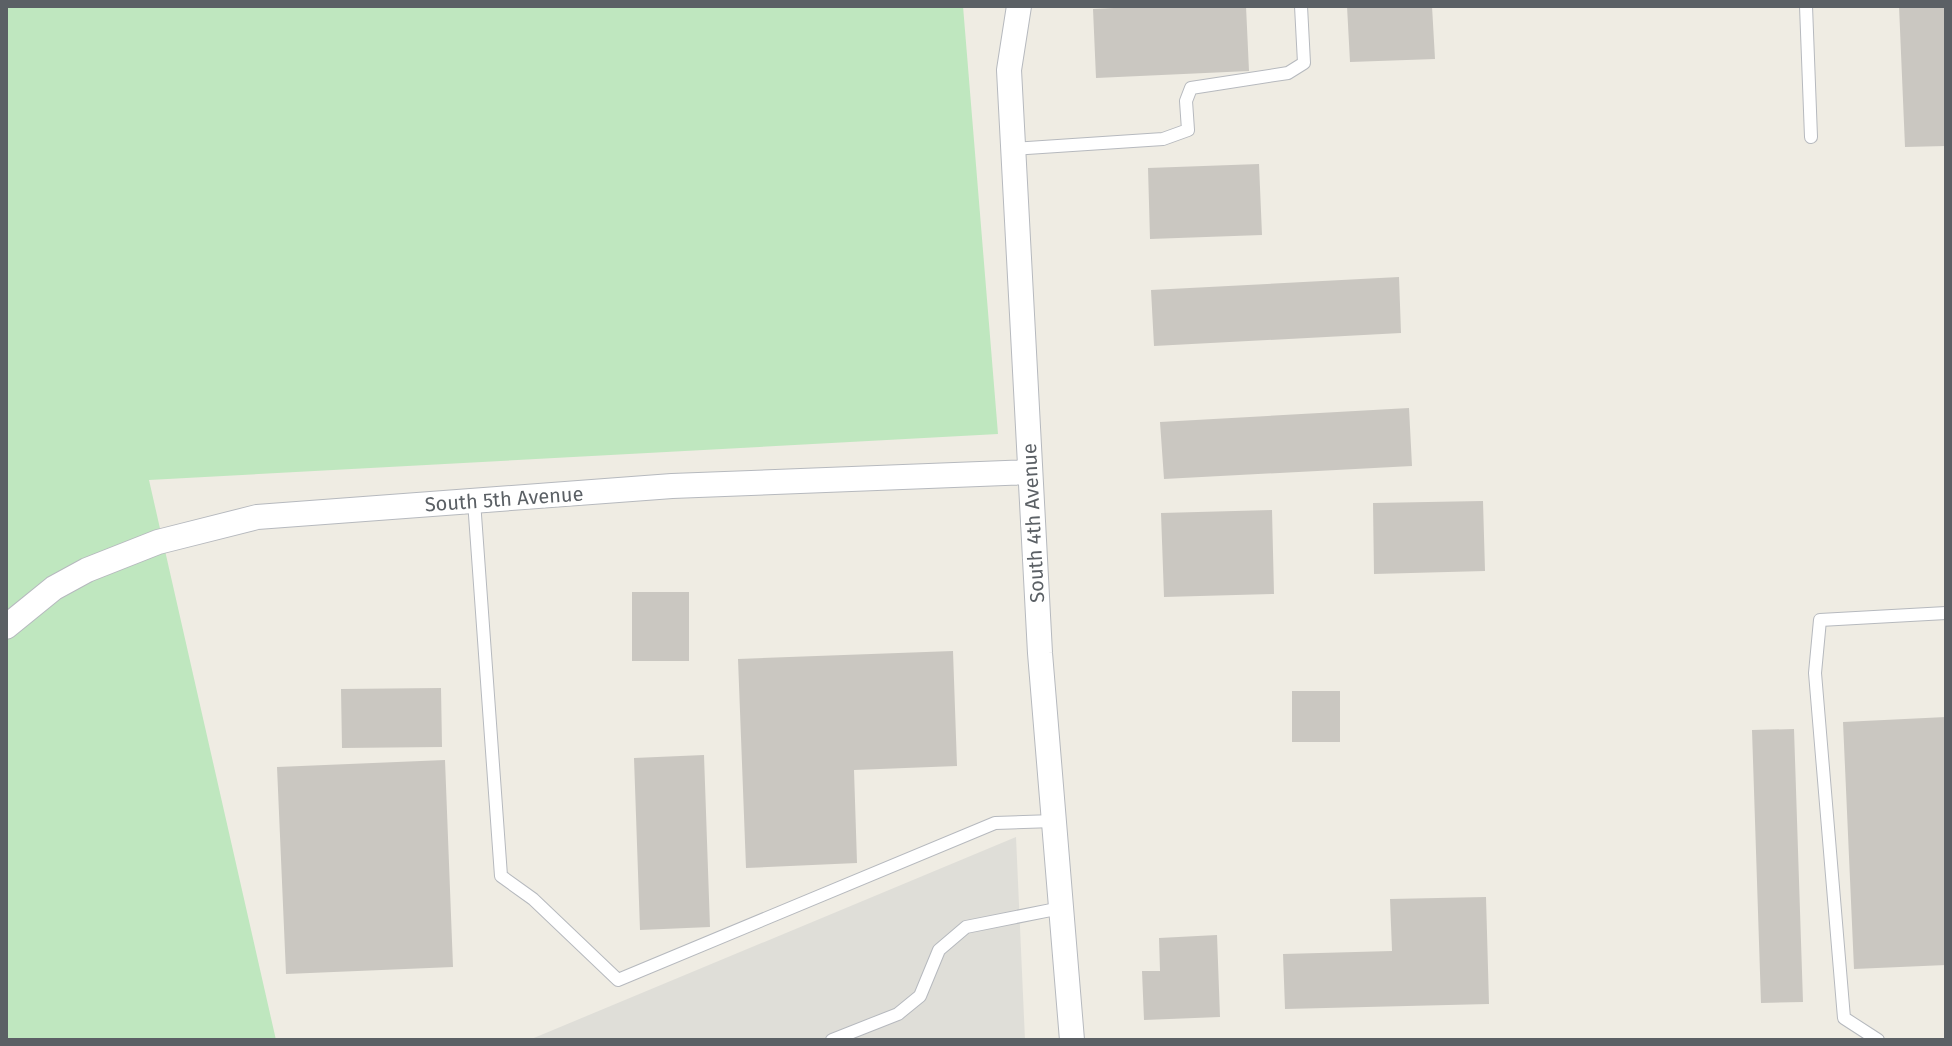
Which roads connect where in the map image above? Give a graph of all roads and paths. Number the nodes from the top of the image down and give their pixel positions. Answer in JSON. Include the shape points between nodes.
{"nodes":[{"id":1,"x":1019,"y":6,"type":"edge"},
{"id":2,"x":1301,"y":6,"type":"edge"},
{"id":3,"x":1806,"y":6,"type":"edge"},
{"id":4,"x":1811,"y":137,"type":"dead end"},
{"id":5,"x":1013,"y":149,"type":"junction"},
{"id":6,"x":1030,"y":472,"type":"junction"},
{"id":7,"x":474,"y":501,"type":"junction"},
{"id":8,"x":1946,"y":613,"type":"edge"},
{"id":9,"x":6,"y":627,"type":"edge"},
{"id":10,"x":1054,"y":821,"type":"junction"},
{"id":11,"x":1061,"y":908,"type":"junction"},
{"id":12,"x":832,"y":1040,"type":"edge"},
{"id":13,"x":1072,"y":1040,"type":"edge"},
{"id":14,"x":1878,"y":1040,"type":"edge"}],
"edges":[{"from":1,"to":5,"type":"street","name":"South 4th Avenue","via":[[1009,70]]},
{"from":2,"to":5,"type":"lane","via":[[1304,63],[1288,73],[1191,88],[1186,101],[1188,130],[1163,139]]},
{"from":3,"to":4,"type":"lane"},
{"from":5,"to":6,"type":"street","name":"South 4th Avenue"},
{"from":6,"to":7,"type":"street","name":"South 5th Avenue","via":[[672,486]]},
{"from":6,"to":10,"type":"street","name":"South 4th Avenue"},
{"from":7,"to":9,"type":"street","name":"South 5th Avenue","via":[[257,517],[158,542],[54,588]]},
{"from":7,"to":10,"type":"lane","via":[[501,876],[533,899],[618,980],[995,823]]},
{"from":8,"to":14,"type":"lane","via":[[1820,620],[1815,673],[1844,1018]]},
{"from":10,"to":11,"type":"street","name":"South 4th Avenue"},
{"from":11,"to":12,"type":"lane","via":[[966,927],[939,950],[920,996],[898,1014]]},
{"from":11,"to":13,"type":"street","name":"South 4th Avenue"}]}
